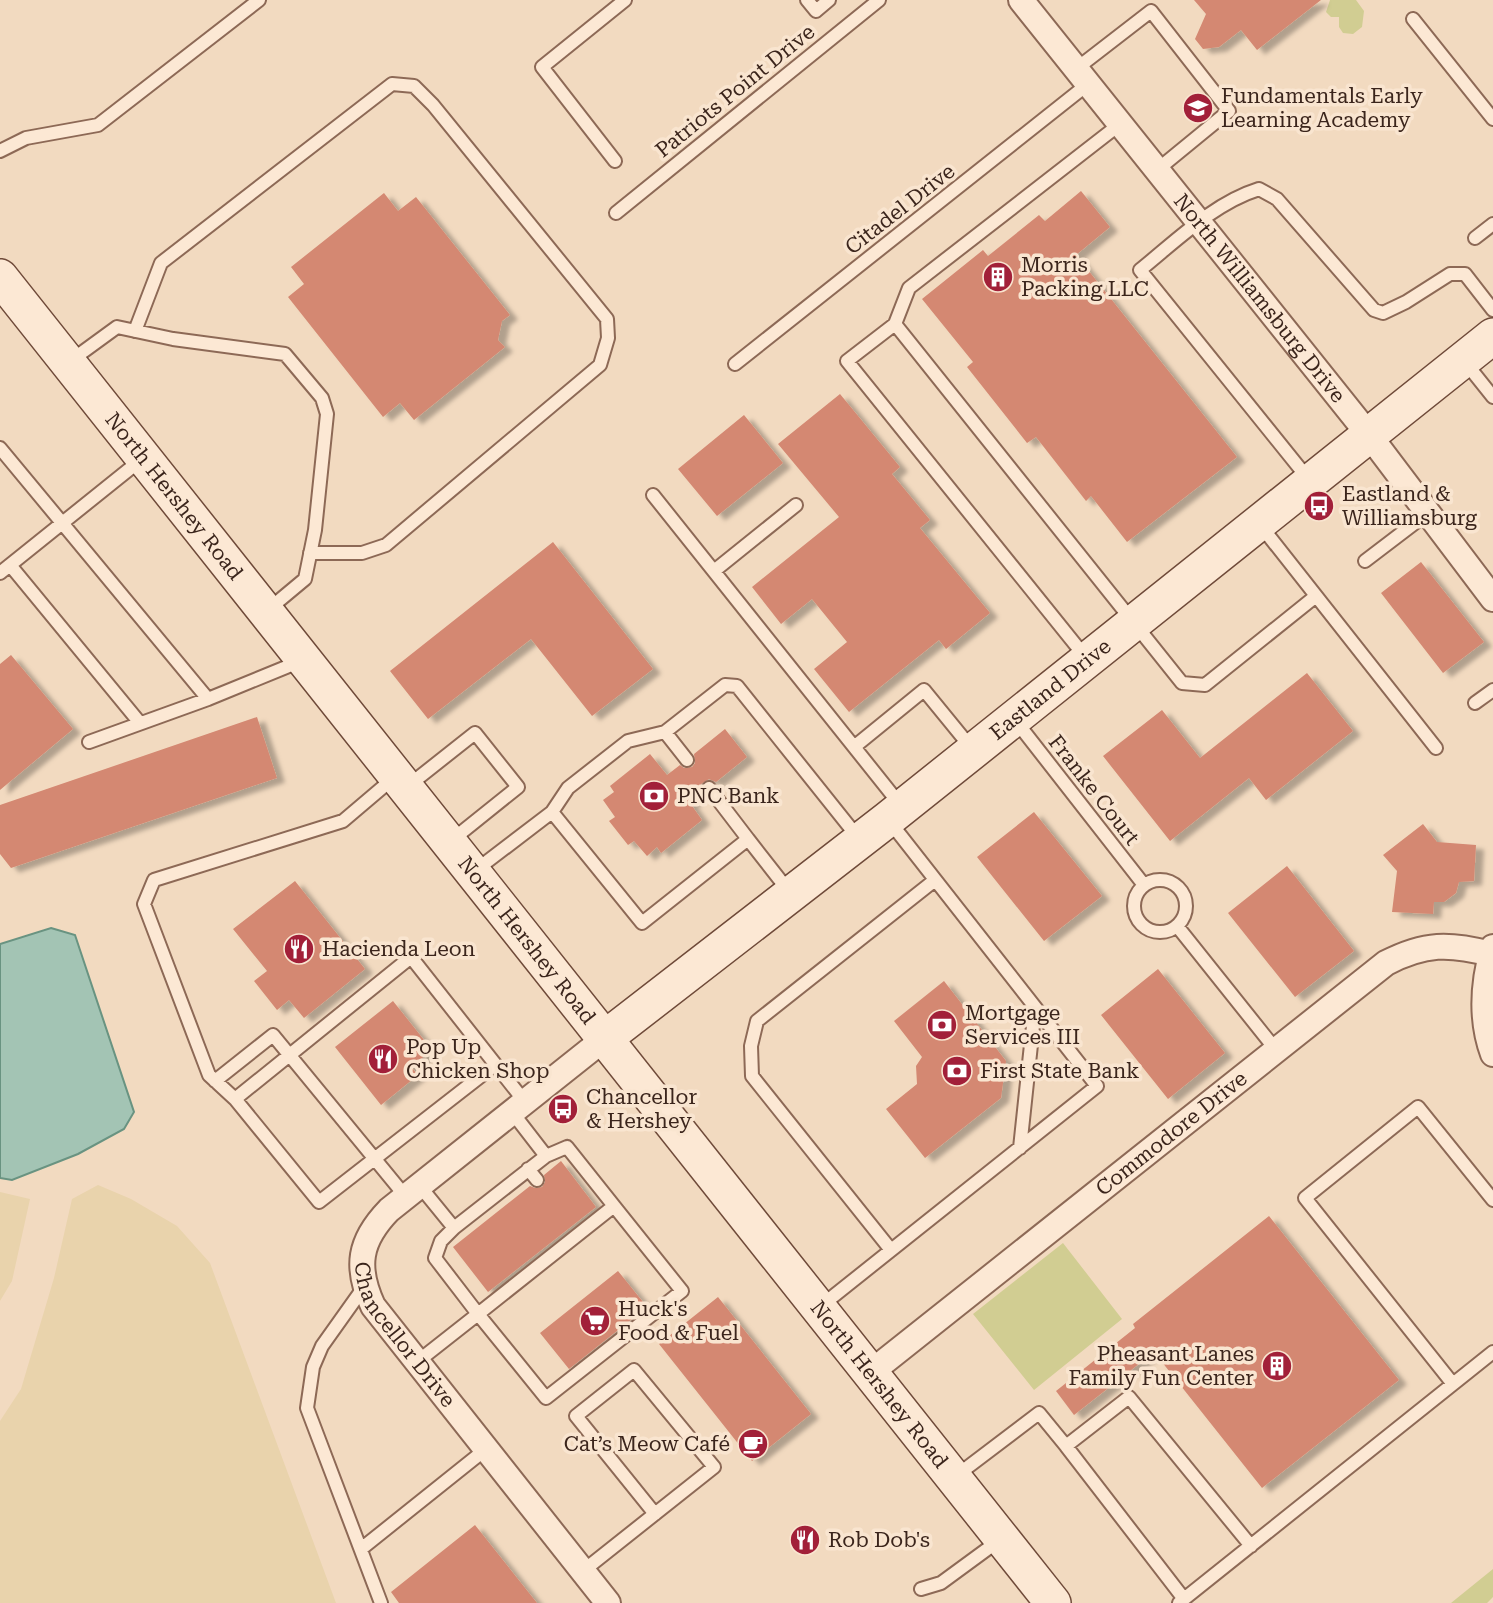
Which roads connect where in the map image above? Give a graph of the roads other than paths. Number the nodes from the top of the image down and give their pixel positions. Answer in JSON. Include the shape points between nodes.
{"nodes":[{"id":1,"x":258,"y":0,"type":"edge"},
{"id":2,"x":625,"y":0,"type":"edge"},
{"id":3,"x":807,"y":0,"type":"edge"},
{"id":4,"x":829,"y":0,"type":"edge"},
{"id":5,"x":879,"y":0,"type":"edge"},
{"id":6,"x":1021,"y":0,"type":"edge"},
{"id":7,"x":1413,"y":19,"type":"dead end"},
{"id":8,"x":1082,"y":77,"type":"junction"},
{"id":9,"x":1493,"y":119,"type":"edge"},
{"id":10,"x":1120,"y":124,"type":"junction"},
{"id":11,"x":0,"y":151,"type":"edge"},
{"id":12,"x":615,"y":161,"type":"dead end"},
{"id":13,"x":1157,"y":170,"type":"junction"},
{"id":14,"x":616,"y":212,"type":"dead end"},
{"id":15,"x":1199,"y":223,"type":"junction"},
{"id":16,"x":1493,"y":224,"type":"edge"},
{"id":17,"x":1475,"y":238,"type":"dead end"},
{"id":18,"x":0,"y":277,"type":"edge"},
{"id":19,"x":1493,"y":310,"type":"edge"},
{"id":20,"x":895,"y":324,"type":"junction"},
{"id":21,"x":135,"y":331,"type":"junction"},
{"id":22,"x":1493,"y":337,"type":"edge"},
{"id":23,"x":1463,"y":360,"type":"junction"},
{"id":24,"x":68,"y":362,"type":"junction"},
{"id":25,"x":735,"y":364,"type":"dead end"},
{"id":26,"x":1493,"y":397,"type":"edge"},
{"id":27,"x":1369,"y":435,"type":"junction"},
{"id":28,"x":0,"y":448,"type":"edge"},
{"id":29,"x":143,"y":458,"type":"junction"},
{"id":30,"x":1311,"y":481,"type":"junction"},
{"id":31,"x":653,"y":495,"type":"dead end"},
{"id":32,"x":796,"y":505,"type":"dead end"},
{"id":33,"x":1428,"y":513,"type":"junction"},
{"id":34,"x":62,"y":523,"type":"junction"},
{"id":35,"x":1258,"y":523,"type":"junction"},
{"id":36,"x":310,"y":554,"type":"junction"},
{"id":37,"x":1365,"y":561,"type":"dead end"},
{"id":38,"x":5,"y":569,"type":"edge"},
{"id":39,"x":714,"y":571,"type":"junction"},
{"id":40,"x":1316,"y":596,"type":"junction"},
{"id":41,"x":1493,"y":599,"type":"edge"},
{"id":42,"x":266,"y":612,"type":"junction"},
{"id":43,"x":1133,"y":624,"type":"junction"},
{"id":44,"x":304,"y":660,"type":"junction"},
{"id":45,"x":1087,"y":660,"type":"junction"},
{"id":46,"x":1493,"y":690,"type":"edge"},
{"id":47,"x":208,"y":699,"type":"junction"},
{"id":48,"x":1475,"y":703,"type":"dead end"},
{"id":49,"x":1013,"y":718,"type":"junction"},
{"id":50,"x":140,"y":723,"type":"junction"},
{"id":51,"x":665,"y":733,"type":"junction"},
{"id":52,"x":89,"y":742,"type":"dead end"},
{"id":53,"x":854,"y":747,"type":"junction"},
{"id":54,"x":1436,"y":748,"type":"dead end"},
{"id":55,"x":973,"y":750,"type":"junction"},
{"id":56,"x":687,"y":760,"type":"dead end"},
{"id":57,"x":401,"y":782,"type":"junction"},
{"id":58,"x":709,"y":788,"type":"dead end"},
{"id":59,"x":552,"y":813,"type":"junction"},
{"id":60,"x":895,"y":813,"type":"junction"},
{"id":61,"x":748,"y":839,"type":"junction"},
{"id":62,"x":860,"y":840,"type":"junction"},
{"id":63,"x":449,"y":843,"type":"junction"},
{"id":64,"x":473,"y":873,"type":"junction"},
{"id":65,"x":935,"y":880,"type":"junction"},
{"id":66,"x":1144,"y":885,"type":"junction"},
{"id":67,"x":791,"y":894,"type":"junction"},
{"id":68,"x":1177,"y":926,"type":"junction"},
{"id":69,"x":1492,"y":950,"type":"edge"},
{"id":70,"x":1035,"y":1007,"type":"junction"},
{"id":71,"x":604,"y":1039,"type":"junction"},
{"id":72,"x":1276,"y":1050,"type":"junction"},
{"id":73,"x":1493,"y":1054,"type":"edge"},
{"id":74,"x":290,"y":1055,"type":"junction"},
{"id":75,"x":495,"y":1065,"type":"junction"},
{"id":76,"x":215,"y":1081,"type":"junction"},
{"id":77,"x":235,"y":1099,"type":"junction"},
{"id":78,"x":518,"y":1107,"type":"junction"},
{"id":79,"x":1020,"y":1148,"type":"junction"},
{"id":80,"x":546,"y":1156,"type":"junction"},
{"id":81,"x":375,"y":1158,"type":"junction"},
{"id":82,"x":528,"y":1169,"type":"junction"},
{"id":83,"x":537,"y":1180,"type":"dead end"},
{"id":84,"x":412,"y":1191,"type":"junction"},
{"id":85,"x":494,"y":1196,"type":"junction"},
{"id":86,"x":1493,"y":1200,"type":"edge"},
{"id":87,"x":614,"y":1206,"type":"junction"},
{"id":88,"x":502,"y":1207,"type":"dead end"},
{"id":89,"x":454,"y":1228,"type":"junction"},
{"id":90,"x":891,"y":1250,"type":"junction"},
{"id":91,"x":364,"y":1287,"type":"junction"},
{"id":92,"x":819,"y":1308,"type":"junction"},
{"id":93,"x":478,"y":1314,"type":"junction"},
{"id":94,"x":1493,"y":1352,"type":"edge"},
{"id":95,"x":417,"y":1362,"type":"junction"},
{"id":96,"x":870,"y":1373,"type":"junction"},
{"id":97,"x":1452,"y":1384,"type":"junction"},
{"id":98,"x":1066,"y":1447,"type":"junction"},
{"id":99,"x":486,"y":1449,"type":"junction"},
{"id":100,"x":954,"y":1478,"type":"junction"},
{"id":101,"x":655,"y":1514,"type":"junction"},
{"id":102,"x":1002,"y":1538,"type":"junction"},
{"id":103,"x":1251,"y":1546,"type":"junction"},
{"id":104,"x":361,"y":1549,"type":"junction"},
{"id":105,"x":583,"y":1571,"type":"junction"},
{"id":106,"x":921,"y":1589,"type":"dead end"},
{"id":107,"x":1181,"y":1601,"type":"edge"},
{"id":108,"x":381,"y":1603,"type":"edge"},
{"id":109,"x":608,"y":1603,"type":"edge"},
{"id":110,"x":1053,"y":1603,"type":"edge"}],
"edges":[{"from":1,"to":11,"type":"lane","via":[[98,125],[26,138]]},
{"from":2,"to":12,"type":"lane","via":[[542,67]]},
{"from":3,"to":4,"type":"lane","via":[[816,10]]},
{"from":5,"to":14,"type":"lane","name":"Patriots Point Drive"},
{"from":6,"to":8,"type":"street","name":"North Williamsburg Drive"},
{"from":7,"to":9,"type":"lane"},
{"from":8,"to":10,"type":"street","name":"North Williamsburg Drive"},
{"from":8,"to":13,"type":"lane","name":"Citadel Drive","via":[[1151,11],[1229,111]]},
{"from":8,"to":25,"type":"lane","name":"Citadel Drive"},
{"from":10,"to":13,"type":"street","name":"North Williamsburg Drive"},
{"from":10,"to":20,"type":"lane","via":[[909,289]]},
{"from":13,"to":15,"type":"street","name":"North Williamsburg Drive"},
{"from":15,"to":19,"type":"lane","via":[[1242,195],[1259,190],[1277,198],[1374,310],[1383,313],[1450,274],[1465,274]]},
{"from":15,"to":27,"type":"street","name":"North Williamsburg Drive"},
{"from":15,"to":30,"type":"lane","via":[[1140,270]]},
{"from":16,"to":17,"type":"lane"},
{"from":18,"to":24,"type":"main road","name":"North Hershey Road"},
{"from":20,"to":43,"type":"lane"},
{"from":20,"to":45,"type":"lane","via":[[847,361]]},
{"from":21,"to":24,"type":"lane","via":[[117,327]]},
{"from":21,"to":36,"type":"lane","via":[[285,354],[322,398],[327,414]]},
{"from":21,"to":36,"type":"lane","via":[[161,263],[392,84],[414,86],[433,105],[607,319],[608,338],[600,365],[386,545],[362,552]]},
{"from":22,"to":23,"type":"main road","name":"Eastland Drive"},
{"from":23,"to":26,"type":"lane"},
{"from":23,"to":27,"type":"main road","name":"Eastland Drive"},
{"from":24,"to":29,"type":"main road","name":"North Hershey Road"},
{"from":27,"to":30,"type":"main road","name":"Eastland Drive"},
{"from":27,"to":33,"type":"street","name":"North Williamsburg Drive"},
{"from":28,"to":34,"type":"lane"},
{"from":29,"to":34,"type":"lane"},
{"from":29,"to":42,"type":"main road","name":"North Hershey Road"},
{"from":30,"to":35,"type":"main road","name":"Eastland Drive"},
{"from":31,"to":39,"type":"lane"},
{"from":32,"to":39,"type":"lane"},
{"from":33,"to":37,"type":"lane"},
{"from":33,"to":41,"type":"street","name":"North Williamsburg Drive"},
{"from":34,"to":38,"type":"lane"},
{"from":34,"to":47,"type":"lane"},
{"from":35,"to":40,"type":"lane"},
{"from":35,"to":43,"type":"main road","name":"Eastland Drive"},
{"from":36,"to":42,"type":"lane","via":[[305,579]]},
{"from":38,"to":50,"type":"lane"},
{"from":39,"to":53,"type":"lane"},
{"from":40,"to":43,"type":"lane","via":[[1205,685],[1182,683]]},
{"from":40,"to":54,"type":"lane"},
{"from":42,"to":44,"type":"main road","name":"North Hershey Road"},
{"from":43,"to":45,"type":"main road","name":"Eastland Drive"},
{"from":44,"to":47,"type":"lane"},
{"from":44,"to":57,"type":"main road","name":"North Hershey Road"},
{"from":45,"to":49,"type":"main road","name":"Eastland Drive"},
{"from":46,"to":48,"type":"lane"},
{"from":47,"to":50,"type":"lane"},
{"from":49,"to":55,"type":"main road","name":"Eastland Drive"},
{"from":49,"to":66,"type":"lane","name":"Franke Court"},
{"from":50,"to":52,"type":"lane"},
{"from":51,"to":56,"type":"lane"},
{"from":51,"to":59,"type":"lane","via":[[628,741],[568,788]]},
{"from":51,"to":62,"type":"lane","via":[[725,685],[737,686]]},
{"from":53,"to":55,"type":"lane","via":[[924,690]]},
{"from":53,"to":60,"type":"lane"},
{"from":55,"to":60,"type":"main road","name":"Eastland Drive"},
{"from":57,"to":63,"type":"main road","name":"North Hershey Road"},
{"from":57,"to":63,"type":"lane","via":[[475,733],[518,787]]},
{"from":57,"to":76,"type":"lane","via":[[343,821],[155,880],[144,904]]},
{"from":58,"to":61,"type":"lane"},
{"from":59,"to":61,"type":"lane","via":[[642,923]]},
{"from":59,"to":64,"type":"lane"},
{"from":60,"to":62,"type":"main road","name":"Eastland Drive"},
{"from":60,"to":65,"type":"lane"},
{"from":61,"to":67,"type":"lane"},
{"from":62,"to":67,"type":"main road","name":"Eastland Drive"},
{"from":63,"to":64,"type":"main road","name":"North Hershey Road"},
{"from":64,"to":71,"type":"main road","name":"North Hershey Road"},
{"from":65,"to":70,"type":"lane"},
{"from":65,"to":90,"type":"lane","via":[[757,1021],[751,1046],[752,1076]]},
{"from":66,"to":68,"type":"lane","via":[[1167,881],[1181,889],[1186,912]]},
{"from":66,"to":68,"type":"lane","via":[[1135,899],[1140,923],[1161,932]]},
{"from":67,"to":71,"type":"main road","name":"Eastland Drive"},
{"from":68,"to":72,"type":"lane"},
{"from":69,"to":72,"type":"street","name":"Commodore Drive","via":[[1436,945],[1408,952],[1386,963]]},
{"from":69,"to":73,"type":"street","via":[[1483,988]]},
{"from":70,"to":79,"type":"lane"},
{"from":70,"to":79,"type":"lane","via":[[1097,1086]]},
{"from":71,"to":78,"type":"street","name":"Chancellor Drive"},
{"from":71,"to":92,"type":"main road","name":"North Hershey Road"},
{"from":72,"to":96,"type":"street","name":"Commodore Drive"},
{"from":74,"to":75,"type":"lane","via":[[411,957]]},
{"from":74,"to":76,"type":"lane","via":[[273,1034]]},
{"from":74,"to":77,"type":"lane"},
{"from":74,"to":81,"type":"lane"},
{"from":75,"to":78,"type":"lane"},
{"from":75,"to":81,"type":"lane"},
{"from":76,"to":77,"type":"lane"},
{"from":77,"to":81,"type":"lane","via":[[319,1202]]},
{"from":78,"to":80,"type":"lane"},
{"from":78,"to":84,"type":"street","name":"Chancellor Drive"},
{"from":79,"to":90,"type":"lane"},
{"from":80,"to":82,"type":"lane"},
{"from":80,"to":87,"type":"lane","via":[[567,1147]]},
{"from":81,"to":84,"type":"lane"},
{"from":82,"to":83,"type":"lane"},
{"from":82,"to":85,"type":"lane"},
{"from":84,"to":89,"type":"lane"},
{"from":84,"to":91,"type":"street","name":"Chancellor Drive","via":[[374,1224],[361,1264]]},
{"from":85,"to":88,"type":"lane"},
{"from":85,"to":89,"type":"lane","via":[[472,1223]]},
{"from":86,"to":97,"type":"lane","via":[[1419,1107],[1305,1198]]},
{"from":87,"to":93,"type":"lane","via":[[542,1256]]},
{"from":87,"to":93,"type":"lane","via":[[682,1291],[546,1398]]},
{"from":89,"to":93,"type":"lane","via":[[441,1241],[435,1258]]},
{"from":90,"to":92,"type":"lane"},
{"from":91,"to":95,"type":"street","name":"Chancellor Drive","via":[[373,1306]]},
{"from":91,"to":104,"type":"lane","via":[[317,1358],[307,1408]]},
{"from":92,"to":96,"type":"main road","name":"North Hershey Road"},
{"from":93,"to":95,"type":"lane"},
{"from":94,"to":97,"type":"lane"},
{"from":95,"to":99,"type":"street","name":"Chancellor Drive"},
{"from":96,"to":100,"type":"main road","name":"North Hershey Road"},
{"from":97,"to":103,"type":"lane"},
{"from":98,"to":100,"type":"lane","via":[[1039,1413]]},
{"from":98,"to":103,"type":"lane","via":[[1129,1397]]},
{"from":98,"to":107,"type":"lane"},
{"from":99,"to":104,"type":"lane"},
{"from":99,"to":105,"type":"street","name":"Chancellor Drive"},
{"from":100,"to":102,"type":"main road","name":"North Hershey Road"},
{"from":101,"to":101,"type":"lane","via":[[714,1466],[634,1370],[576,1416]]},
{"from":101,"to":105,"type":"lane"},
{"from":102,"to":106,"type":"lane","via":[[941,1583]]},
{"from":102,"to":110,"type":"main road","name":"North Hershey Road"},
{"from":103,"to":107,"type":"lane"},
{"from":104,"to":108,"type":"lane"},
{"from":105,"to":109,"type":"street","name":"Chancellor Drive"}]}
